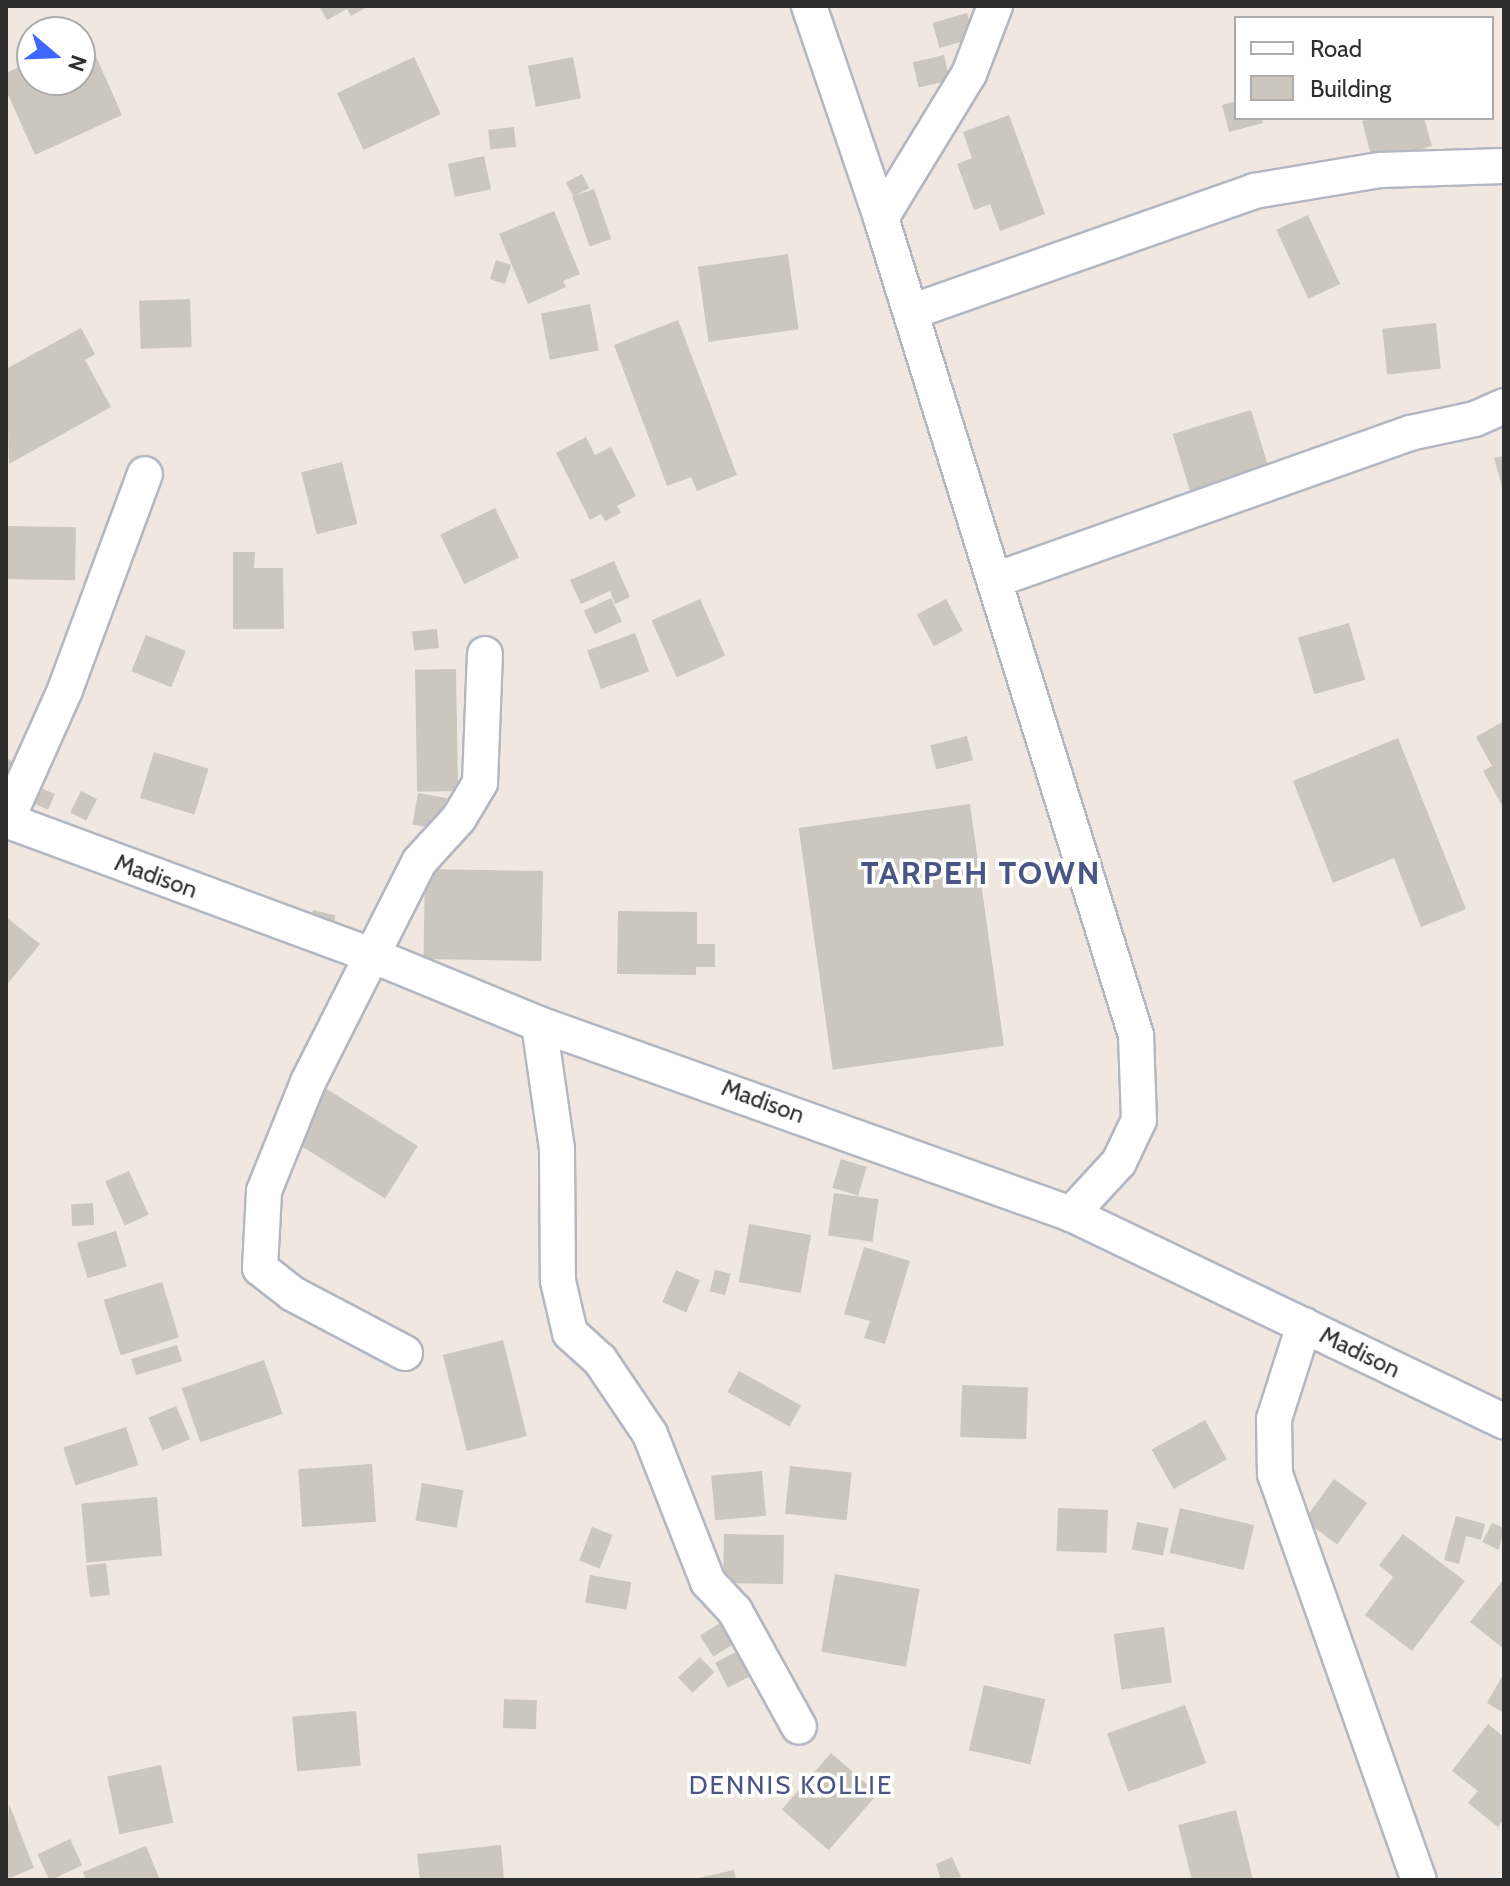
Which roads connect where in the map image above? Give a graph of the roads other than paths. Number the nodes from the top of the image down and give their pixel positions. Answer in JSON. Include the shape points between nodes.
{"nodes":[{"id":1,"x":809,"y":6,"type":"edge"},
{"id":2,"x":995,"y":6,"type":"edge"},
{"id":3,"x":1504,"y":166,"type":"edge"},
{"id":4,"x":881,"y":218,"type":"junction"},
{"id":5,"x":911,"y":312,"type":"junction"},
{"id":6,"x":1504,"y":406,"type":"edge"},
{"id":7,"x":145,"y":474,"type":"dead end"},
{"id":8,"x":995,"y":580,"type":"junction"},
{"id":9,"x":485,"y":654,"type":"dead end"},
{"id":10,"x":6,"y":821,"type":"edge"},
{"id":11,"x":374,"y":956,"type":"junction"},
{"id":12,"x":539,"y":1024,"type":"junction"},
{"id":13,"x":1071,"y":1214,"type":"junction"},
{"id":14,"x":1304,"y":1325,"type":"junction"},
{"id":15,"x":405,"y":1353,"type":"dead end"},
{"id":16,"x":1504,"y":1421,"type":"edge"},
{"id":17,"x":799,"y":1727,"type":"dead end"},
{"id":18,"x":1419,"y":1880,"type":"edge"}],
"edges":[{"from":1,"to":4,"type":"street"},
{"from":2,"to":4,"type":"street","via":[[969,74]]},
{"from":3,"to":5,"type":"street","via":[[1380,170],[1254,191]]},
{"from":4,"to":5,"type":"street"},
{"from":5,"to":8,"type":"street"},
{"from":6,"to":8,"type":"street","via":[[1475,419],[1410,433]]},
{"from":7,"to":10,"type":"street","via":[[65,690]]},
{"from":8,"to":13,"type":"street","via":[[1005,627],[1136,1035],[1139,1120],[1119,1162]]},
{"from":9,"to":11,"type":"street","via":[[480,783],[459,818],[419,862]]},
{"from":10,"to":11,"type":"street","name":"Madison"},
{"from":11,"to":12,"type":"street","name":"Madison"},
{"from":11,"to":15,"type":"street","via":[[308,1082],[264,1191],[260,1268],[293,1294]]},
{"from":12,"to":13,"type":"street","name":"Madison"},
{"from":12,"to":17,"type":"street","via":[[557,1149],[558,1281],[570,1333],[600,1360],[650,1434],[708,1582],[735,1611]]},
{"from":13,"to":14,"type":"street","name":"Madison"},
{"from":14,"to":16,"type":"street","name":"Madison"},
{"from":14,"to":18,"type":"street","via":[[1274,1419],[1275,1474]]}]}
